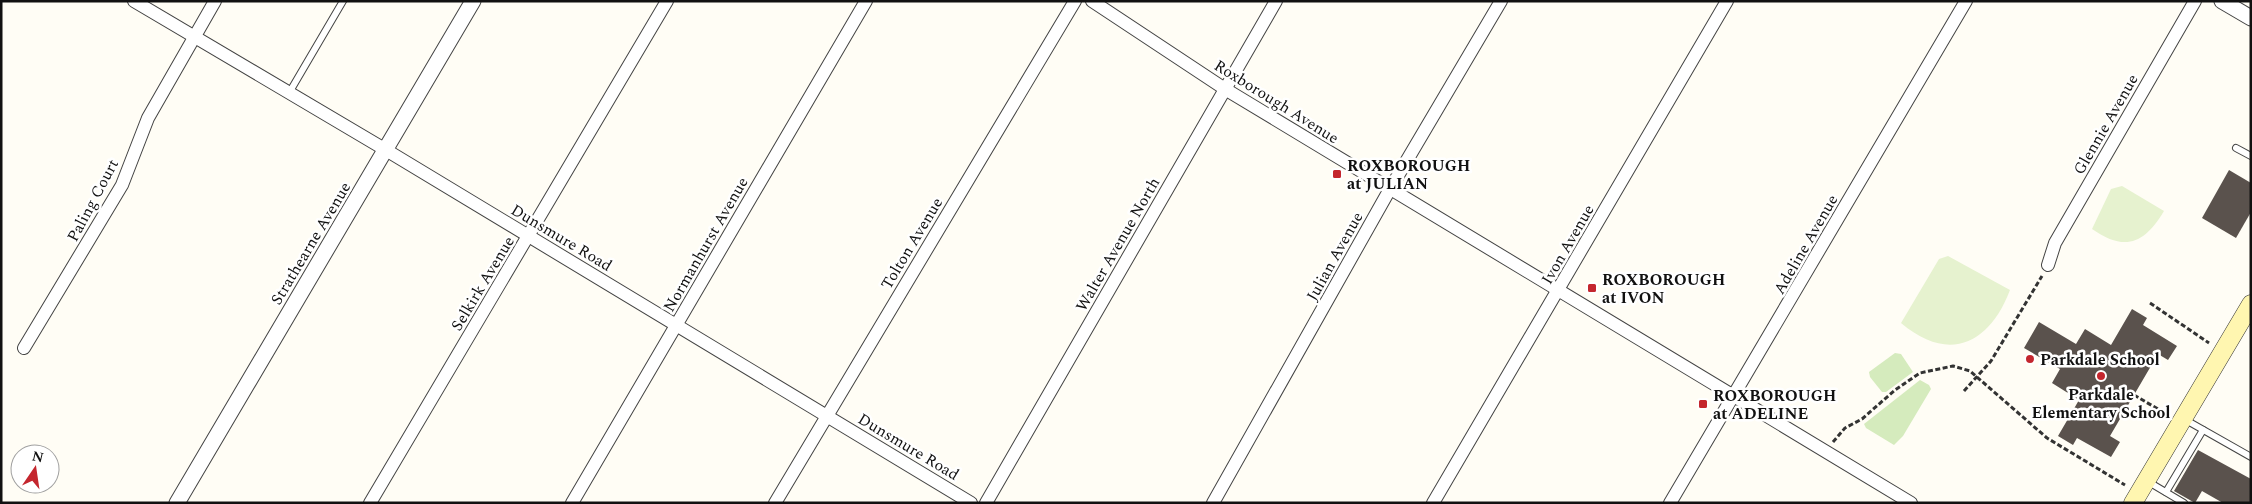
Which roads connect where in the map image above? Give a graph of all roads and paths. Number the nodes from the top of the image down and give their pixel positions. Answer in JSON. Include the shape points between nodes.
{"nodes":[{"id":1,"x":134,"y":1,"type":"edge"},
{"id":2,"x":215,"y":1,"type":"edge"},
{"id":3,"x":343,"y":1,"type":"edge"},
{"id":4,"x":473,"y":1,"type":"edge"},
{"id":5,"x":667,"y":1,"type":"edge"},
{"id":6,"x":866,"y":1,"type":"edge"},
{"id":7,"x":1075,"y":1,"type":"edge"},
{"id":8,"x":1092,"y":1,"type":"edge"},
{"id":9,"x":1276,"y":1,"type":"edge"},
{"id":10,"x":1501,"y":1,"type":"edge"},
{"id":11,"x":1727,"y":1,"type":"edge"},
{"id":12,"x":1966,"y":1,"type":"edge"},
{"id":13,"x":2195,"y":1,"type":"edge"},
{"id":14,"x":2222,"y":1,"type":"edge"},
{"id":15,"x":2251,"y":18,"type":"edge"},
{"id":16,"x":194,"y":36,"type":"junction"},
{"id":17,"x":1226,"y":89,"type":"junction"},
{"id":18,"x":289,"y":93,"type":"junction"},
{"id":19,"x":2236,"y":148,"type":"dead end"},
{"id":20,"x":386,"y":150,"type":"junction"},
{"id":21,"x":2251,"y":156,"type":"edge"},
{"id":22,"x":1390,"y":189,"type":"junction"},
{"id":23,"x":528,"y":236,"type":"junction"},
{"id":24,"x":2048,"y":265,"type":"joint"},
{"id":25,"x":1558,"y":291,"type":"junction"},
{"id":26,"x":2150,"y":303,"type":"dead end"},
{"id":27,"x":2251,"y":304,"type":"edge"},
{"id":28,"x":676,"y":325,"type":"junction"},
{"id":29,"x":24,"y":348,"type":"dead end"},
{"id":30,"x":2222,"y":352,"type":"junction"},
{"id":31,"x":1978,"y":378,"type":"junction"},
{"id":32,"x":1964,"y":391,"type":"dead end"},
{"id":33,"x":2134,"y":395,"type":"dead end"},
{"id":34,"x":1733,"y":396,"type":"junction"},
{"id":35,"x":2163,"y":412,"type":"dead end"},
{"id":36,"x":827,"y":415,"type":"junction"},
{"id":37,"x":2183,"y":418,"type":"junction"},
{"id":38,"x":2203,"y":430,"type":"junction"},
{"id":39,"x":1825,"y":451,"type":"junction"},
{"id":40,"x":2251,"y":457,"type":"edge"},
{"id":41,"x":2139,"y":492,"type":"edge"},
{"id":42,"x":2166,"y":492,"type":"junction"},
{"id":43,"x":2174,"y":500,"type":"edge"},
{"id":44,"x":1906,"y":502,"type":"edge"},
{"id":45,"x":177,"y":503,"type":"edge"},
{"id":46,"x":370,"y":503,"type":"edge"},
{"id":47,"x":572,"y":503,"type":"edge"},
{"id":48,"x":775,"y":503,"type":"edge"},
{"id":49,"x":971,"y":503,"type":"edge"},
{"id":50,"x":986,"y":503,"type":"edge"},
{"id":51,"x":1213,"y":503,"type":"edge"},
{"id":52,"x":1434,"y":503,"type":"edge"},
{"id":53,"x":1670,"y":503,"type":"edge"},
{"id":54,"x":2184,"y":503,"type":"edge"}],
"edges":[{"from":1,"to":16,"type":"street","name":"Dunsmure Road"},
{"from":2,"to":16,"type":"street","name":"Paling Court"},
{"from":3,"to":18,"type":"lane"},
{"from":4,"to":20,"type":"street","name":"Strathearne Avenue"},
{"from":5,"to":23,"type":"street","name":"Selkirk Avenue"},
{"from":6,"to":28,"type":"street","name":"Normanhurst Avenue"},
{"from":7,"to":36,"type":"street","name":"Tolton Avenue"},
{"from":8,"to":17,"type":"street","name":"Roxborough Avenue"},
{"from":9,"to":17,"type":"street","name":"Walter Avenue North"},
{"from":10,"to":22,"type":"street","name":"Julian Avenue"},
{"from":11,"to":25,"type":"street","name":"Ivon Avenue"},
{"from":12,"to":34,"type":"street","name":"Adeline Avenue"},
{"from":13,"to":24,"type":"street","name":"Glennie Avenue","via":[[2055,243]]},
{"from":14,"to":15,"type":"street"},
{"from":16,"to":18,"type":"street","name":"Dunsmure Road"},
{"from":16,"to":29,"type":"street","name":"Paling Court","via":[[148,118],[122,185]]},
{"from":17,"to":22,"type":"street","name":"Roxborough Avenue"},
{"from":17,"to":50,"type":"street","name":"Walter Avenue North"},
{"from":18,"to":20,"type":"street","name":"Dunsmure Road"},
{"from":19,"to":21,"type":"lane"},
{"from":20,"to":23,"type":"street","name":"Dunsmure Road"},
{"from":20,"to":45,"type":"street","name":"Strathearne Avenue"},
{"from":22,"to":25,"type":"street","name":"Roxborough Avenue"},
{"from":22,"to":51,"type":"street","name":"Julian Avenue"},
{"from":23,"to":28,"type":"street","name":"Dunsmure Road"},
{"from":23,"to":46,"type":"street","name":"Selkirk Avenue"},
{"from":24,"to":31,"type":"path"},
{"from":25,"to":34,"type":"street","name":"Roxborough Avenue"},
{"from":25,"to":52,"type":"street","name":"Ivon Avenue"},
{"from":26,"to":30,"type":"path"},
{"from":27,"to":30,"type":"main road","via":[[2242,324]]},
{"from":28,"to":36,"type":"street","name":"Dunsmure Road"},
{"from":28,"to":47,"type":"street","name":"Normanhurst Avenue"},
{"from":30,"to":37,"type":"main road"},
{"from":31,"to":32,"type":"path"},
{"from":31,"to":39,"type":"path","via":[[1970,371],[1952,366],[1920,373],[1862,419],[1845,428]]},
{"from":31,"to":41,"type":"path","via":[[2047,438]]},
{"from":33,"to":35,"type":"path"},
{"from":34,"to":39,"type":"street","name":"Roxborough Avenue"},
{"from":34,"to":53,"type":"street","name":"Adeline Avenue"},
{"from":36,"to":48,"type":"street","name":"Tolton Avenue"},
{"from":36,"to":49,"type":"street","name":"Dunsmure Road"},
{"from":37,"to":38,"type":"lane"},
{"from":37,"to":41,"type":"main road"},
{"from":38,"to":40,"type":"lane"},
{"from":38,"to":42,"type":"lane"},
{"from":39,"to":44,"type":"street","name":"Roxborough Avenue"},
{"from":41,"to":42,"type":"lane"},
{"from":42,"to":43,"type":"lane"},
{"from":43,"to":54,"type":"lane"}]}
